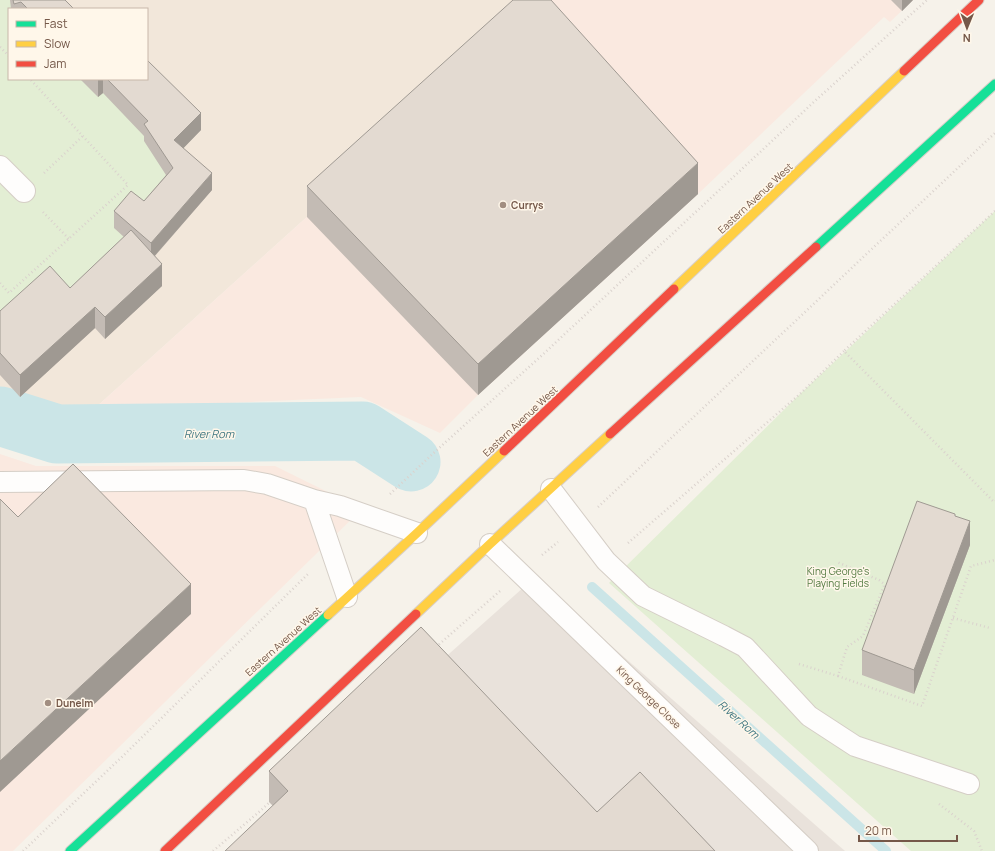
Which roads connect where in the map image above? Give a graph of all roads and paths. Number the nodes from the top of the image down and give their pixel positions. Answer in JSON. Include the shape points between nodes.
{"nodes":[{"id":1,"x":927,"y":0,"type":"edge"},
{"id":2,"x":979,"y":0,"type":"edge"},
{"id":3,"x":0,"y":47,"type":"edge"},
{"id":4,"x":8,"y":55,"type":"edge"},
{"id":5,"x":31,"y":80,"type":"edge"},
{"id":6,"x":995,"y":84,"type":"edge"},
{"id":7,"x":995,"y":133,"type":"edge"},
{"id":8,"x":0,"y":167,"type":"edge"},
{"id":9,"x":24,"y":191,"type":"joint"},
{"id":10,"x":995,"y":211,"type":"edge"},
{"id":11,"x":68,"y":239,"type":"junction"},
{"id":12,"x":0,"y":283,"type":"edge"},
{"id":13,"x":844,"y":351,"type":"junction"},
{"id":14,"x":0,"y":482,"type":"edge"},
{"id":15,"x":551,"y":489,"type":"junction"},
{"id":16,"x":314,"y":500,"type":"junction"},
{"id":17,"x":995,"y":502,"type":"edge"},
{"id":18,"x":368,"y":516,"type":"junction"},
{"id":19,"x":578,"y":525,"type":"junction"},
{"id":20,"x":417,"y":533,"type":"junction"},
{"id":21,"x":490,"y":544,"type":"junction"},
{"id":22,"x":332,"y":551,"type":"junction"},
{"id":23,"x":995,"y":560,"type":"edge"},
{"id":24,"x":606,"y":561,"type":"junction"},
{"id":25,"x":837,"y":562,"type":"dead end"},
{"id":26,"x":521,"y":573,"type":"junction"},
{"id":27,"x":348,"y":597,"type":"junction"},
{"id":28,"x":953,"y":618,"type":"junction"},
{"id":29,"x":990,"y":628,"type":"dead end"},
{"id":30,"x":434,"y":648,"type":"edge"},
{"id":31,"x":795,"y":663,"type":"dead end"},
{"id":32,"x":838,"y":676,"type":"junction"},
{"id":33,"x":969,"y":784,"type":"dead end"},
{"id":34,"x":276,"y":796,"type":"edge"},
{"id":35,"x":974,"y":831,"type":"dead end"},
{"id":36,"x":23,"y":851,"type":"edge"},
{"id":37,"x":70,"y":851,"type":"edge"},
{"id":38,"x":165,"y":851,"type":"edge"},
{"id":39,"x":213,"y":851,"type":"edge"},
{"id":40,"x":808,"y":851,"type":"edge"},
{"id":41,"x":982,"y":851,"type":"edge"}],
"edges":[{"from":1,"to":18,"type":"path","via":[[438,448]]},
{"from":2,"to":20,"type":"highway","name":"Eastern Avenue West"},
{"from":3,"to":4,"type":"path"},
{"from":5,"to":11,"type":"path","via":[[128,185]]},
{"from":6,"to":15,"type":"highway"},
{"from":7,"to":19,"type":"path"},
{"from":8,"to":9,"type":"street"},
{"from":9,"to":11,"type":"path"},
{"from":10,"to":13,"type":"path"},
{"from":11,"to":12,"type":"path","via":[[9,293]]},
{"from":13,"to":17,"type":"path"},
{"from":13,"to":24,"type":"path","via":[[800,394]]},
{"from":14,"to":16,"type":"lane","via":[[244,480],[267,484]]},
{"from":15,"to":19,"type":"lane"},
{"from":15,"to":21,"type":"highway"},
{"from":16,"to":18,"type":"lane"},
{"from":16,"to":22,"type":"lane"},
{"from":18,"to":20,"type":"lane"},
{"from":19,"to":24,"type":"lane"},
{"from":19,"to":26,"type":"path"},
{"from":20,"to":27,"type":"highway","name":"Eastern Avenue West"},
{"from":21,"to":26,"type":"lane","name":"King George Close"},
{"from":21,"to":38,"type":"highway"},
{"from":22,"to":27,"type":"lane"},
{"from":22,"to":36,"type":"path"},
{"from":23,"to":28,"type":"path","via":[[971,566]]},
{"from":24,"to":33,"type":"lane","via":[[643,596],[745,648],[810,716],[855,746]]},
{"from":25,"to":32,"type":"path","via":[[879,580],[884,586],[863,636],[848,646]]},
{"from":26,"to":30,"type":"path"},
{"from":26,"to":40,"type":"lane","name":"King George Close"},
{"from":27,"to":37,"type":"highway","name":"Eastern Avenue West"},
{"from":28,"to":29,"type":"path"},
{"from":28,"to":32,"type":"path","via":[[922,706]]},
{"from":31,"to":32,"type":"path"},
{"from":34,"to":39,"type":"path"},
{"from":35,"to":41,"type":"path"}]}
